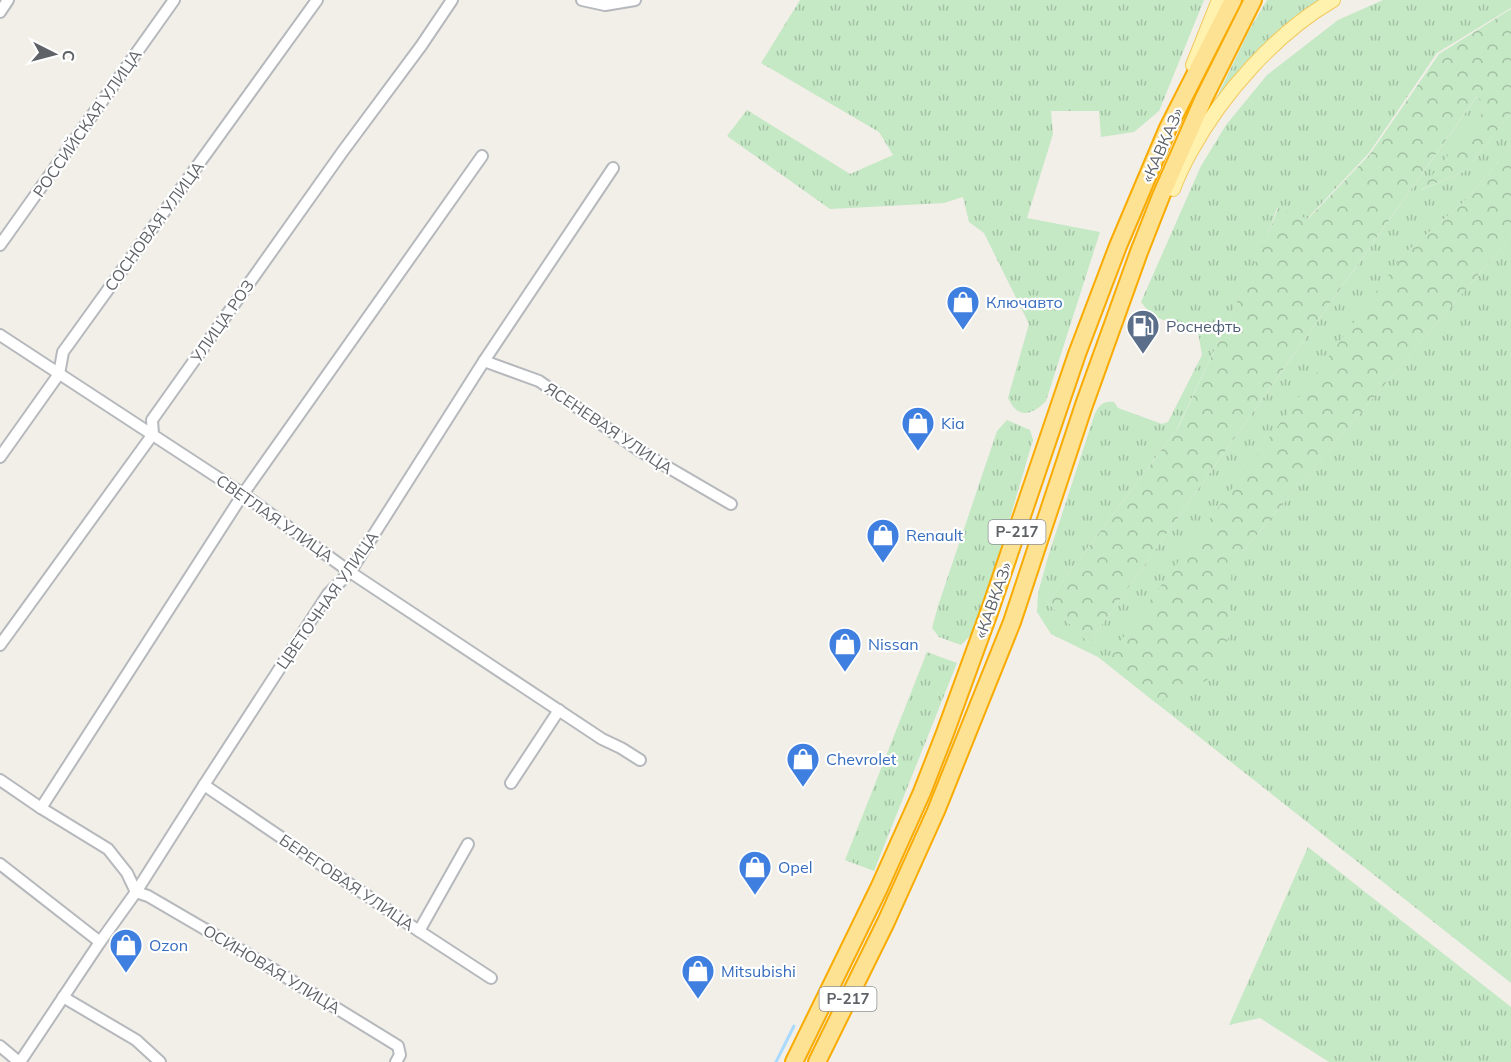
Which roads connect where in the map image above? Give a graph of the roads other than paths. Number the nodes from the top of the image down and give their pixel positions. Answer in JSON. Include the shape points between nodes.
{"nodes":[{"id":1,"x":8,"y":0,"type":"edge"},
{"id":2,"x":174,"y":0,"type":"edge"},
{"id":3,"x":317,"y":0,"type":"edge"},
{"id":4,"x":452,"y":0,"type":"edge"},
{"id":5,"x":582,"y":0,"type":"edge"},
{"id":6,"x":635,"y":0,"type":"edge"},
{"id":7,"x":1212,"y":0,"type":"edge"},
{"id":8,"x":1220,"y":0,"type":"edge"},
{"id":9,"x":1233,"y":0,"type":"edge"},
{"id":10,"x":1253,"y":0,"type":"edge"},
{"id":11,"x":1333,"y":0,"type":"edge"},
{"id":12,"x":0,"y":12,"type":"edge"},
{"id":13,"x":1168,"y":128,"type":"junction"},
{"id":14,"x":482,"y":156,"type":"dead end"},
{"id":15,"x":613,"y":168,"type":"dead end"},
{"id":16,"x":0,"y":245,"type":"edge"},
{"id":17,"x":1139,"y":252,"type":"junction"},
{"id":18,"x":0,"y":334,"type":"edge"},
{"id":19,"x":484,"y":361,"type":"junction"},
{"id":20,"x":59,"y":374,"type":"junction"},
{"id":21,"x":153,"y":434,"type":"junction"},
{"id":22,"x":1072,"y":442,"type":"junction"},
{"id":23,"x":0,"y":457,"type":"edge"},
{"id":24,"x":243,"y":494,"type":"junction"},
{"id":25,"x":730,"y":504,"type":"dead end"},
{"id":26,"x":1027,"y":504,"type":"junction"},
{"id":27,"x":350,"y":572,"type":"junction"},
{"id":28,"x":0,"y":645,"type":"edge"},
{"id":29,"x":559,"y":710,"type":"junction"},
{"id":30,"x":970,"y":726,"type":"junction"},
{"id":31,"x":945,"y":733,"type":"junction"},
{"id":32,"x":640,"y":760,"type":"dead end"},
{"id":33,"x":0,"y":780,"type":"edge"},
{"id":34,"x":510,"y":783,"type":"dead end"},
{"id":35,"x":204,"y":785,"type":"junction"},
{"id":36,"x":41,"y":808,"type":"junction"},
{"id":37,"x":468,"y":844,"type":"dead end"},
{"id":38,"x":0,"y":864,"type":"edge"},
{"id":39,"x":136,"y":892,"type":"junction"},
{"id":40,"x":419,"y":931,"type":"junction"},
{"id":41,"x":100,"y":942,"type":"junction"},
{"id":42,"x":491,"y":978,"type":"dead end"},
{"id":43,"x":63,"y":997,"type":"junction"},
{"id":44,"x":0,"y":1046,"type":"edge"},
{"id":45,"x":398,"y":1059,"type":"edge"},
{"id":46,"x":19,"y":1062,"type":"edge"},
{"id":47,"x":160,"y":1062,"type":"edge"},
{"id":48,"x":794,"y":1062,"type":"edge"},
{"id":49,"x":817,"y":1062,"type":"edge"}],
"edges":[{"from":1,"to":12,"type":"street"},
{"from":2,"to":16,"type":"street","name":"РОССИЙСКАЯ УЛИЦА"},
{"from":3,"to":20,"type":"street","name":"СОСНОВАЯ УЛИЦА","via":[[63,352]]},
{"from":4,"to":21,"type":"street","name":"УЛИЦА РОЗ","via":[[152,420]]},
{"from":5,"to":6,"type":"street","via":[[604,5]]},
{"from":7,"to":13,"type":"main road"},
{"from":8,"to":13,"type":"main road"},
{"from":9,"to":13,"type":"highway","name":"«КАВКАЗ»","number":"Р-217"},
{"from":10,"to":17,"type":"highway","name":"«КАВКАЗ»","number":"Р-217","via":[[1204,98]]},
{"from":11,"to":17,"type":"main road","via":[[1295,26],[1235,87],[1190,151]]},
{"from":13,"to":26,"type":"highway","name":"«КАВКАЗ»","number":"Р-217","via":[[1093,309]]},
{"from":14,"to":24,"type":"street"},
{"from":15,"to":19,"type":"street","name":"ЦВЕТОЧНАЯ УЛИЦА"},
{"from":17,"to":22,"type":"highway","name":"«КАВКАЗ»","number":"Р-217"},
{"from":18,"to":20,"type":"street","name":"СВЕТЛАЯ УЛИЦА"},
{"from":19,"to":25,"type":"street","name":"ЯСЕНЕВАЯ УЛИЦА","via":[[539,381],[640,451]]},
{"from":19,"to":27,"type":"street","name":"ЦВЕТОЧНАЯ УЛИЦА"},
{"from":20,"to":21,"type":"street","name":"СВЕТЛАЯ УЛИЦА"},
{"from":20,"to":23,"type":"street","name":"СОСНОВАЯ УЛИЦА"},
{"from":21,"to":24,"type":"street","name":"СВЕТЛАЯ УЛИЦА"},
{"from":21,"to":28,"type":"street","name":"УЛИЦА РОЗ"},
{"from":22,"to":26,"type":"highway","via":[[1057,472],[1015,596],[1008,603],[1003,594]]},
{"from":22,"to":30,"type":"highway","name":"«КАВКАЗ»","number":"Р-217","via":[[1012,622]]},
{"from":24,"to":27,"type":"street","name":"СВЕТЛАЯ УЛИЦА"},
{"from":24,"to":36,"type":"street"},
{"from":26,"to":31,"type":"highway","name":"«КАВКАЗ»","number":"Р-217"},
{"from":27,"to":29,"type":"street","name":"СВЕТЛАЯ УЛИЦА"},
{"from":27,"to":35,"type":"street","name":"ЦВЕТОЧНАЯ УЛИЦА","via":[[328,594]]},
{"from":29,"to":32,"type":"street","name":"СВЕТЛАЯ УЛИЦА"},
{"from":29,"to":34,"type":"street"},
{"from":30,"to":31,"type":"highway","via":[[995,653],[991,645],[981,651]]},
{"from":30,"to":49,"type":"highway","name":"«КАВКАЗ»","number":"Р-217","via":[[886,922]]},
{"from":31,"to":48,"type":"highway","name":"«КАВКАЗ»","number":"Р-217","via":[[879,888]]},
{"from":33,"to":36,"type":"street"},
{"from":35,"to":39,"type":"street","name":"ЦВЕТОЧНАЯ УЛИЦА"},
{"from":35,"to":40,"type":"street","name":"БЕРЕГОВАЯ УЛИЦА"},
{"from":36,"to":39,"type":"street","via":[[108,849],[128,873]]},
{"from":37,"to":40,"type":"street"},
{"from":38,"to":41,"type":"street"},
{"from":39,"to":41,"type":"street","name":"ЦВЕТОЧНАЯ УЛИЦА"},
{"from":39,"to":45,"type":"street","name":"ОСИНОВАЯ УЛИЦА","via":[[356,1019],[398,1046]]},
{"from":40,"to":42,"type":"street","name":"БЕРЕГОВАЯ УЛИЦА"},
{"from":41,"to":43,"type":"street","name":"ЦВЕТОЧНАЯ УЛИЦА"},
{"from":43,"to":46,"type":"street","name":"ЦВЕТОЧНАЯ УЛИЦА"},
{"from":43,"to":47,"type":"street","via":[[136,1040]]},
{"from":44,"to":46,"type":"street"}]}
